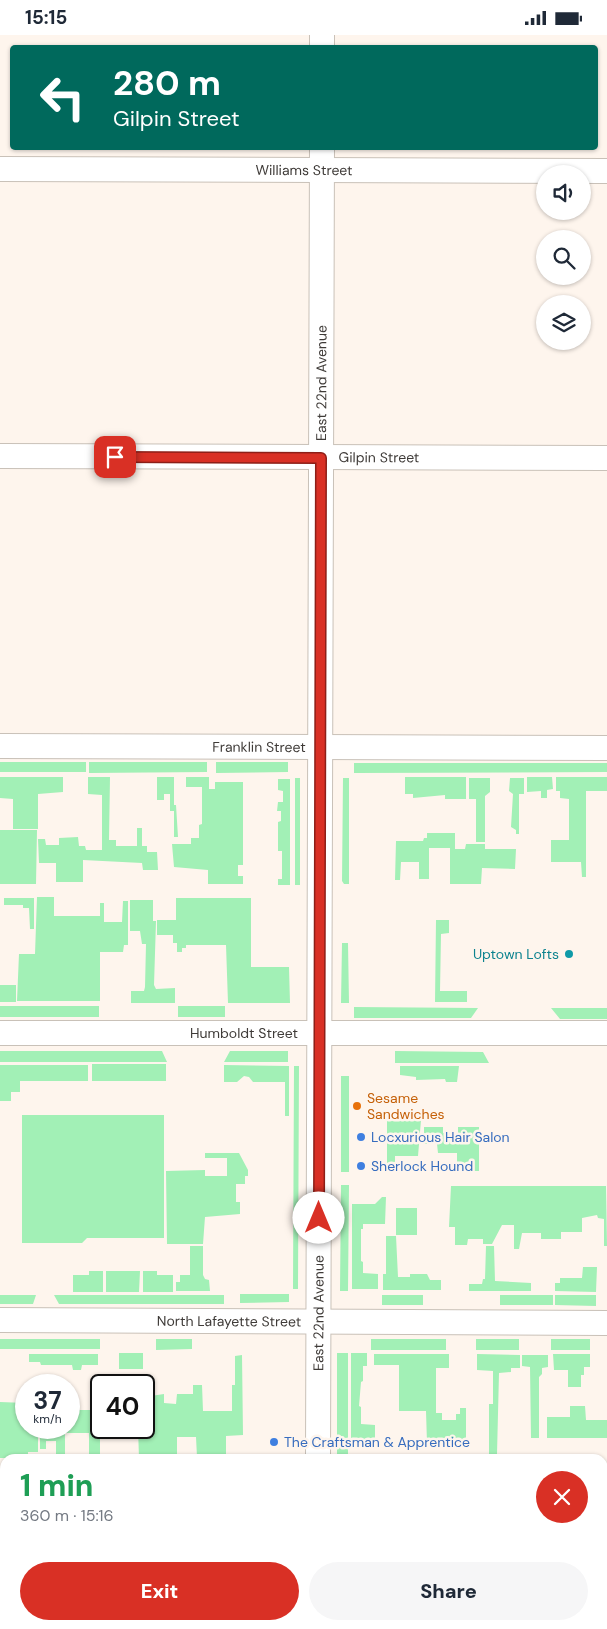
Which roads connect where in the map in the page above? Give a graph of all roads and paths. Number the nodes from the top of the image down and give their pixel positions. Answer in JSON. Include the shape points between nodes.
{"nodes":[{"id":1,"x":322,"y":159,"type":"edge"},
{"id":2,"x":0,"y":169,"type":"edge"},
{"id":3,"x":607,"y":171,"type":"edge"},
{"id":4,"x":0,"y":456,"type":"edge"},
{"id":5,"x":321,"y":458,"type":"junction"},
{"id":6,"x":607,"y":458,"type":"edge"},
{"id":7,"x":0,"y":746,"type":"edge"},
{"id":8,"x":320,"y":747,"type":"junction"},
{"id":9,"x":607,"y":748,"type":"edge"},
{"id":10,"x":0,"y":1033,"type":"edge"},
{"id":11,"x":320,"y":1033,"type":"junction"},
{"id":12,"x":607,"y":1033,"type":"edge"},
{"id":13,"x":0,"y":1320,"type":"edge"},
{"id":14,"x":318,"y":1321,"type":"junction"},
{"id":15,"x":607,"y":1323,"type":"edge"},
{"id":16,"x":318,"y":1454,"type":"edge"}],
"edges":[{"from":1,"to":2,"type":"street","name":"Williams Street"},
{"from":1,"to":3,"type":"street","name":"Williams Street"},
{"from":1,"to":5,"type":"street","name":"East 22nd Avenue"},
{"from":4,"to":5,"type":"street","name":"Gilpin Street"},
{"from":5,"to":6,"type":"street","name":"Gilpin Street"},
{"from":5,"to":8,"type":"street","name":"East 22nd Avenue"},
{"from":7,"to":8,"type":"street","name":"Franklin Street"},
{"from":8,"to":9,"type":"street","name":"Franklin Street"},
{"from":8,"to":11,"type":"street","name":"East 22nd Avenue"},
{"from":10,"to":11,"type":"street","name":"Humboldt Street"},
{"from":11,"to":12,"type":"street","name":"Humboldt Street"},
{"from":11,"to":14,"type":"street","name":"East 22nd Avenue"},
{"from":13,"to":14,"type":"street","name":"North Lafayette Street"},
{"from":14,"to":15,"type":"street","name":"North Lafayette Street"},
{"from":14,"to":16,"type":"street","name":"East 22nd Avenue"}]}
